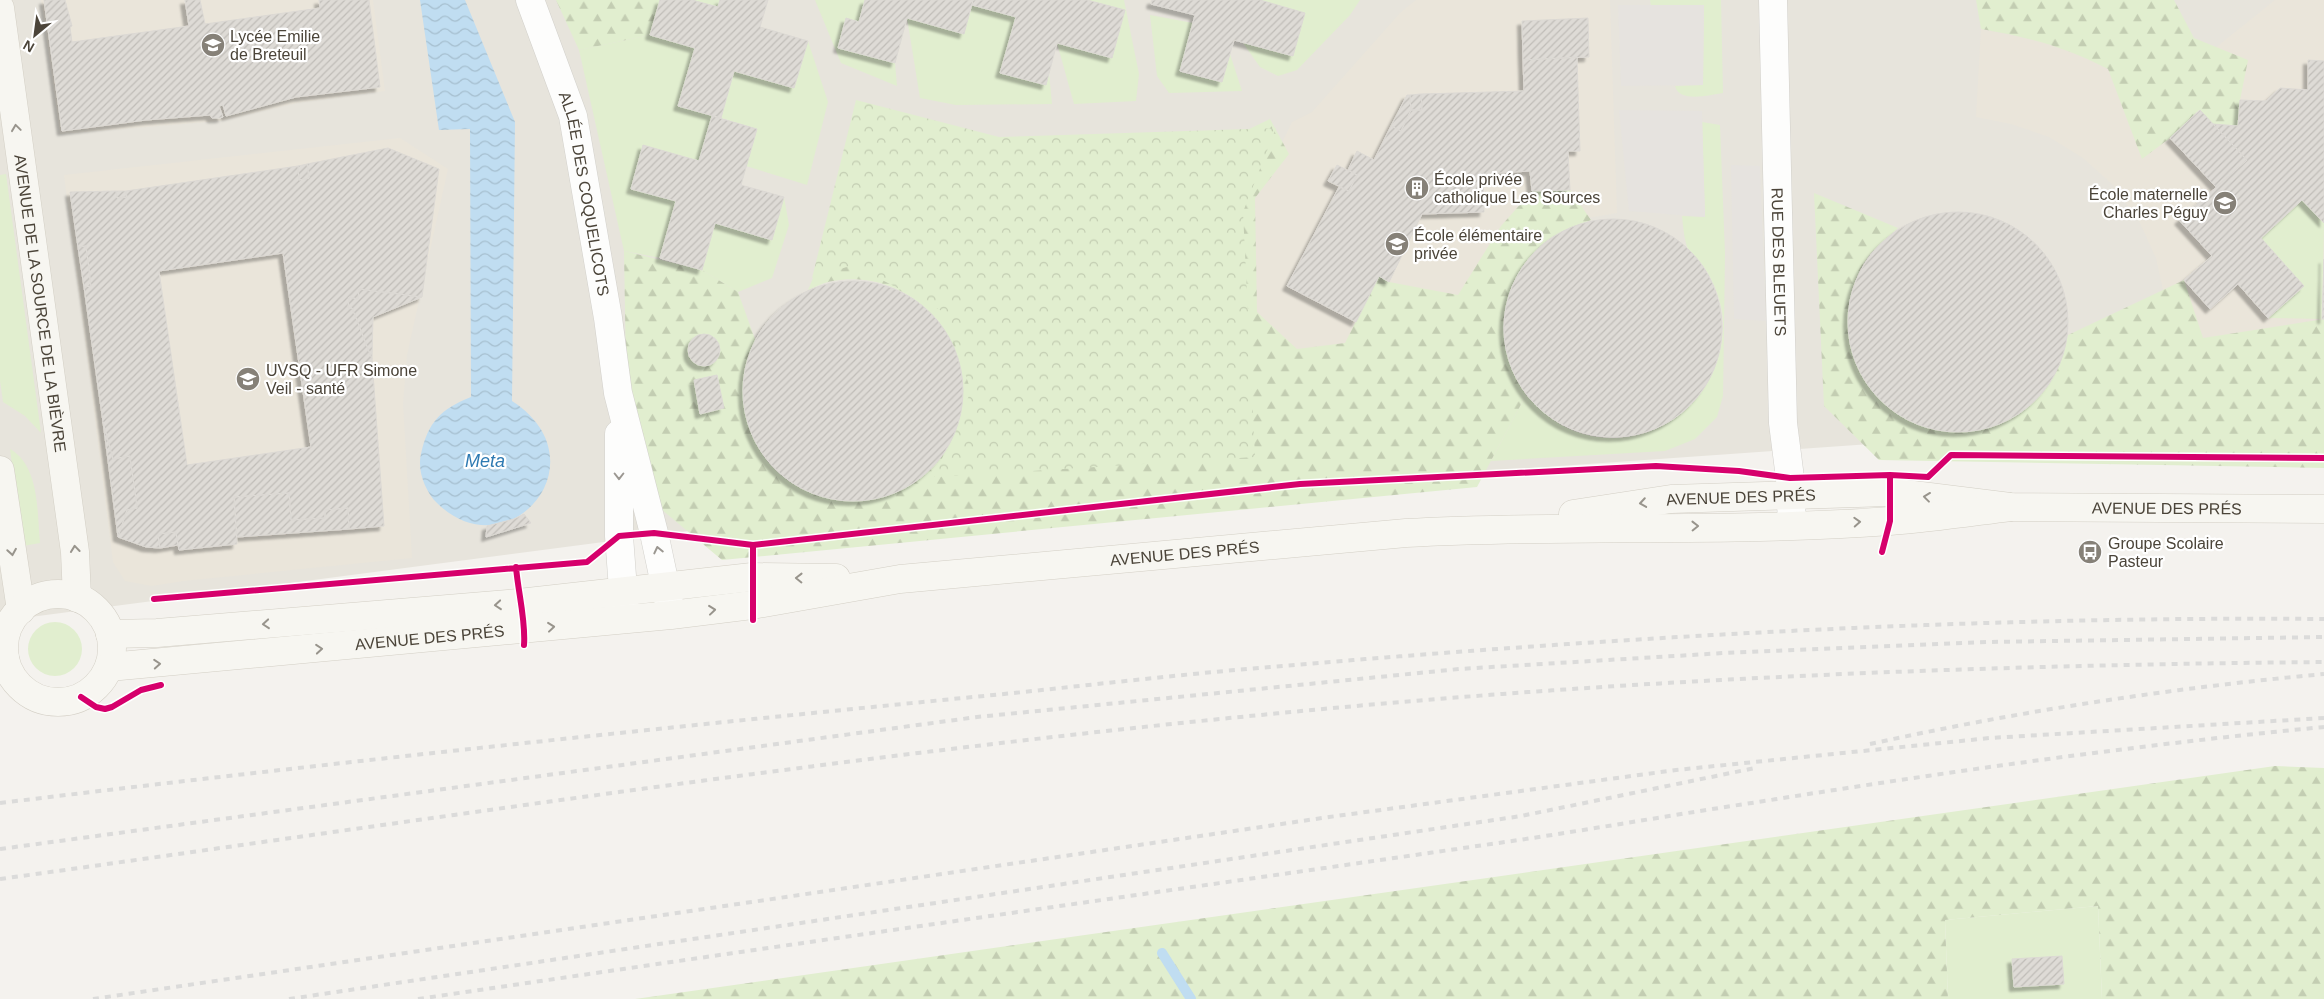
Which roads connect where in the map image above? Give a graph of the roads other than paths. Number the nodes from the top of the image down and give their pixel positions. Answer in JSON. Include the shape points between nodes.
{"nodes":[{"id":1,"x":530,"y":0,"type":"edge"},
{"id":2,"x":1773,"y":0,"type":"edge"},
{"id":3,"x":0,"y":8,"type":"edge"},
{"id":4,"x":618,"y":393,"type":"junction"},
{"id":5,"x":0,"y":470,"type":"edge"},
{"id":6,"x":1791,"y":495,"type":"junction"},
{"id":7,"x":2010,"y":508,"type":"junction"},
{"id":8,"x":2324,"y":509,"type":"edge"},
{"id":9,"x":1792,"y":525,"type":"junction"},
{"id":10,"x":1471,"y":530,"type":"junction"},
{"id":11,"x":900,"y":579,"type":"junction"},
{"id":12,"x":667,"y":586,"type":"junction"},
{"id":13,"x":623,"y":591,"type":"junction"},
{"id":14,"x":77,"y":598,"type":"junction"},
{"id":15,"x":21,"y":610,"type":"junction"},
{"id":16,"x":672,"y":615,"type":"junction"},
{"id":17,"x":625,"y":619,"type":"junction"},
{"id":18,"x":110,"y":634,"type":"junction"},
{"id":19,"x":3,"y":659,"type":"edge"},
{"id":20,"x":109,"y":668,"type":"junction"}],
"edges":[{"from":1,"to":4,"type":"street","name":"ALLÉE DES COQUELICOTS","via":[[573,116]]},
{"from":2,"to":6,"type":"street","name":"RUE DES BLEUETS","via":[[1783,424]]},
{"from":14,"to":3,"type":"main road","name":"AVENUE DE LA SOURCE DE LA BIÈVRE","one_way":true,"via":[[74,543]]},
{"from":12,"to":4,"type":"street","one_way":true},
{"from":4,"to":13,"type":"street","one_way":true,"via":[[619,536]]},
{"from":5,"to":15,"type":"main road","one_way":true},
{"from":7,"to":6,"type":"main road","name":"AVENUE DES PRÉS","one_way":true,"via":[[1889,492]]},
{"from":6,"to":9,"type":"street","name":"RUE DES BLEUETS"},
{"from":6,"to":10,"type":"main road","name":"AVENUE DES PRÉS","one_way":true,"via":[[1671,499]]},
{"from":7,"to":8,"type":"main road","name":"AVENUE DES PRÉS"},
{"from":9,"to":7,"type":"main road","name":"AVENUE DES PRÉS","one_way":true,"via":[[1890,521]]},
{"from":10,"to":9,"type":"main road","name":"AVENUE DES PRÉS","one_way":true},
{"from":10,"to":11,"type":"main road","name":"AVENUE DES PRÉS","via":[[1406,533]]},
{"from":11,"to":12,"type":"main road","name":"AVENUE DES PRÉS","one_way":true,"via":[[752,577]]},
{"from":16,"to":11,"type":"main road","name":"AVENUE DES PRÉS","one_way":true,"via":[[752,606]]},
{"from":12,"to":13,"type":"main road","name":"AVENUE DES PRÉS"},
{"from":12,"to":16,"type":"street"},
{"from":13,"to":17,"type":"street"},
{"from":13,"to":18,"type":"main road","name":"AVENUE DES PRÉS","one_way":true,"via":[[186,631]]},
{"from":14,"to":15,"type":"main road","via":[[47,596]]},
{"from":14,"to":18,"type":"main road","via":[[103,619]]},
{"from":15,"to":19,"type":"main road","via":[[7,632]]},
{"from":16,"to":17,"type":"main road","name":"AVENUE DES PRÉS"},
{"from":20,"to":17,"type":"main road","name":"AVENUE DES PRÉS","one_way":true},
{"from":18,"to":20,"type":"main road"},
{"from":19,"to":20,"type":"main road","via":[[22,689],[37,698],[54,702],[71,701],[87,694]]}]}
